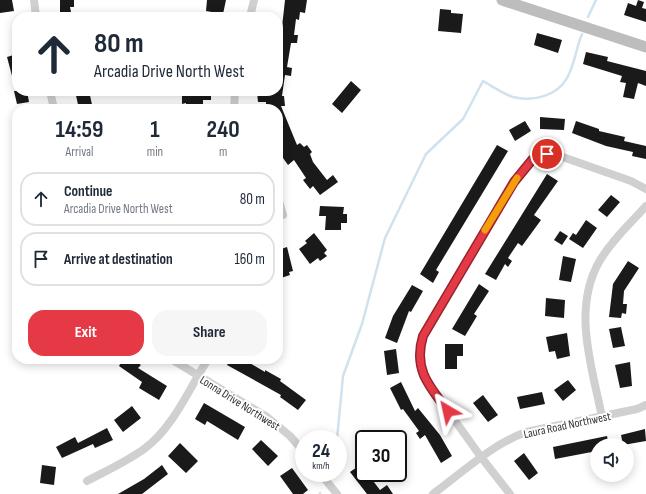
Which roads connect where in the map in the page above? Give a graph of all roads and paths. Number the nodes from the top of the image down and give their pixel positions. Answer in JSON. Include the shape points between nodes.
{"nodes":[{"id":1,"x":34,"y":0,"type":"edge"},
{"id":2,"x":254,"y":0,"type":"edge"},
{"id":3,"x":502,"y":0,"type":"edge"},
{"id":4,"x":35,"y":12,"type":"edge"},
{"id":5,"x":251,"y":12,"type":"edge"},
{"id":6,"x":646,"y":47,"type":"edge"},
{"id":7,"x":646,"y":189,"type":"edge"},
{"id":8,"x":646,"y":206,"type":"edge"},
{"id":9,"x":179,"y":364,"type":"edge"},
{"id":10,"x":205,"y":364,"type":"edge"},
{"id":11,"x":197,"y":376,"type":"junction"},
{"id":12,"x":646,"y":405,"type":"edge"},
{"id":13,"x":602,"y":417,"type":"junction"},
{"id":14,"x":295,"y":442,"type":"edge"},
{"id":15,"x":481,"y":457,"type":"junction"},
{"id":16,"x":87,"y":481,"type":"dead end"},
{"id":17,"x":327,"y":482,"type":"edge"},
{"id":18,"x":337,"y":494,"type":"edge"},
{"id":19,"x":433,"y":494,"type":"edge"},
{"id":20,"x":510,"y":494,"type":"edge"}],
"edges":[{"from":1,"to":4,"type":"street"},
{"from":2,"to":5,"type":"street"},
{"from":3,"to":6,"type":"street"},
{"from":7,"to":15,"type":"street","via":[[631,181],[557,155],[547,154],[532,160],[514,182],[431,321],[419,348],[423,376]]},
{"from":8,"to":13,"type":"street","via":[[606,252],[589,287],[586,302],[587,339]]},
{"from":9,"to":11,"type":"street","name":"Lonna Drive Northwest"},
{"from":10,"to":11,"type":"street"},
{"from":11,"to":14,"type":"street","name":"Lonna Drive Northwest","via":[[267,417]]},
{"from":11,"to":16,"type":"street","via":[[157,437],[128,459]]},
{"from":12,"to":13,"type":"street","name":"Laura Road Northwest"},
{"from":13,"to":15,"type":"street","name":"Laura Road Northwest","via":[[526,432],[503,442]]},
{"from":15,"to":19,"type":"street","name":"Laura Road Northwest"},
{"from":15,"to":20,"type":"street"},
{"from":17,"to":18,"type":"street"}]}
